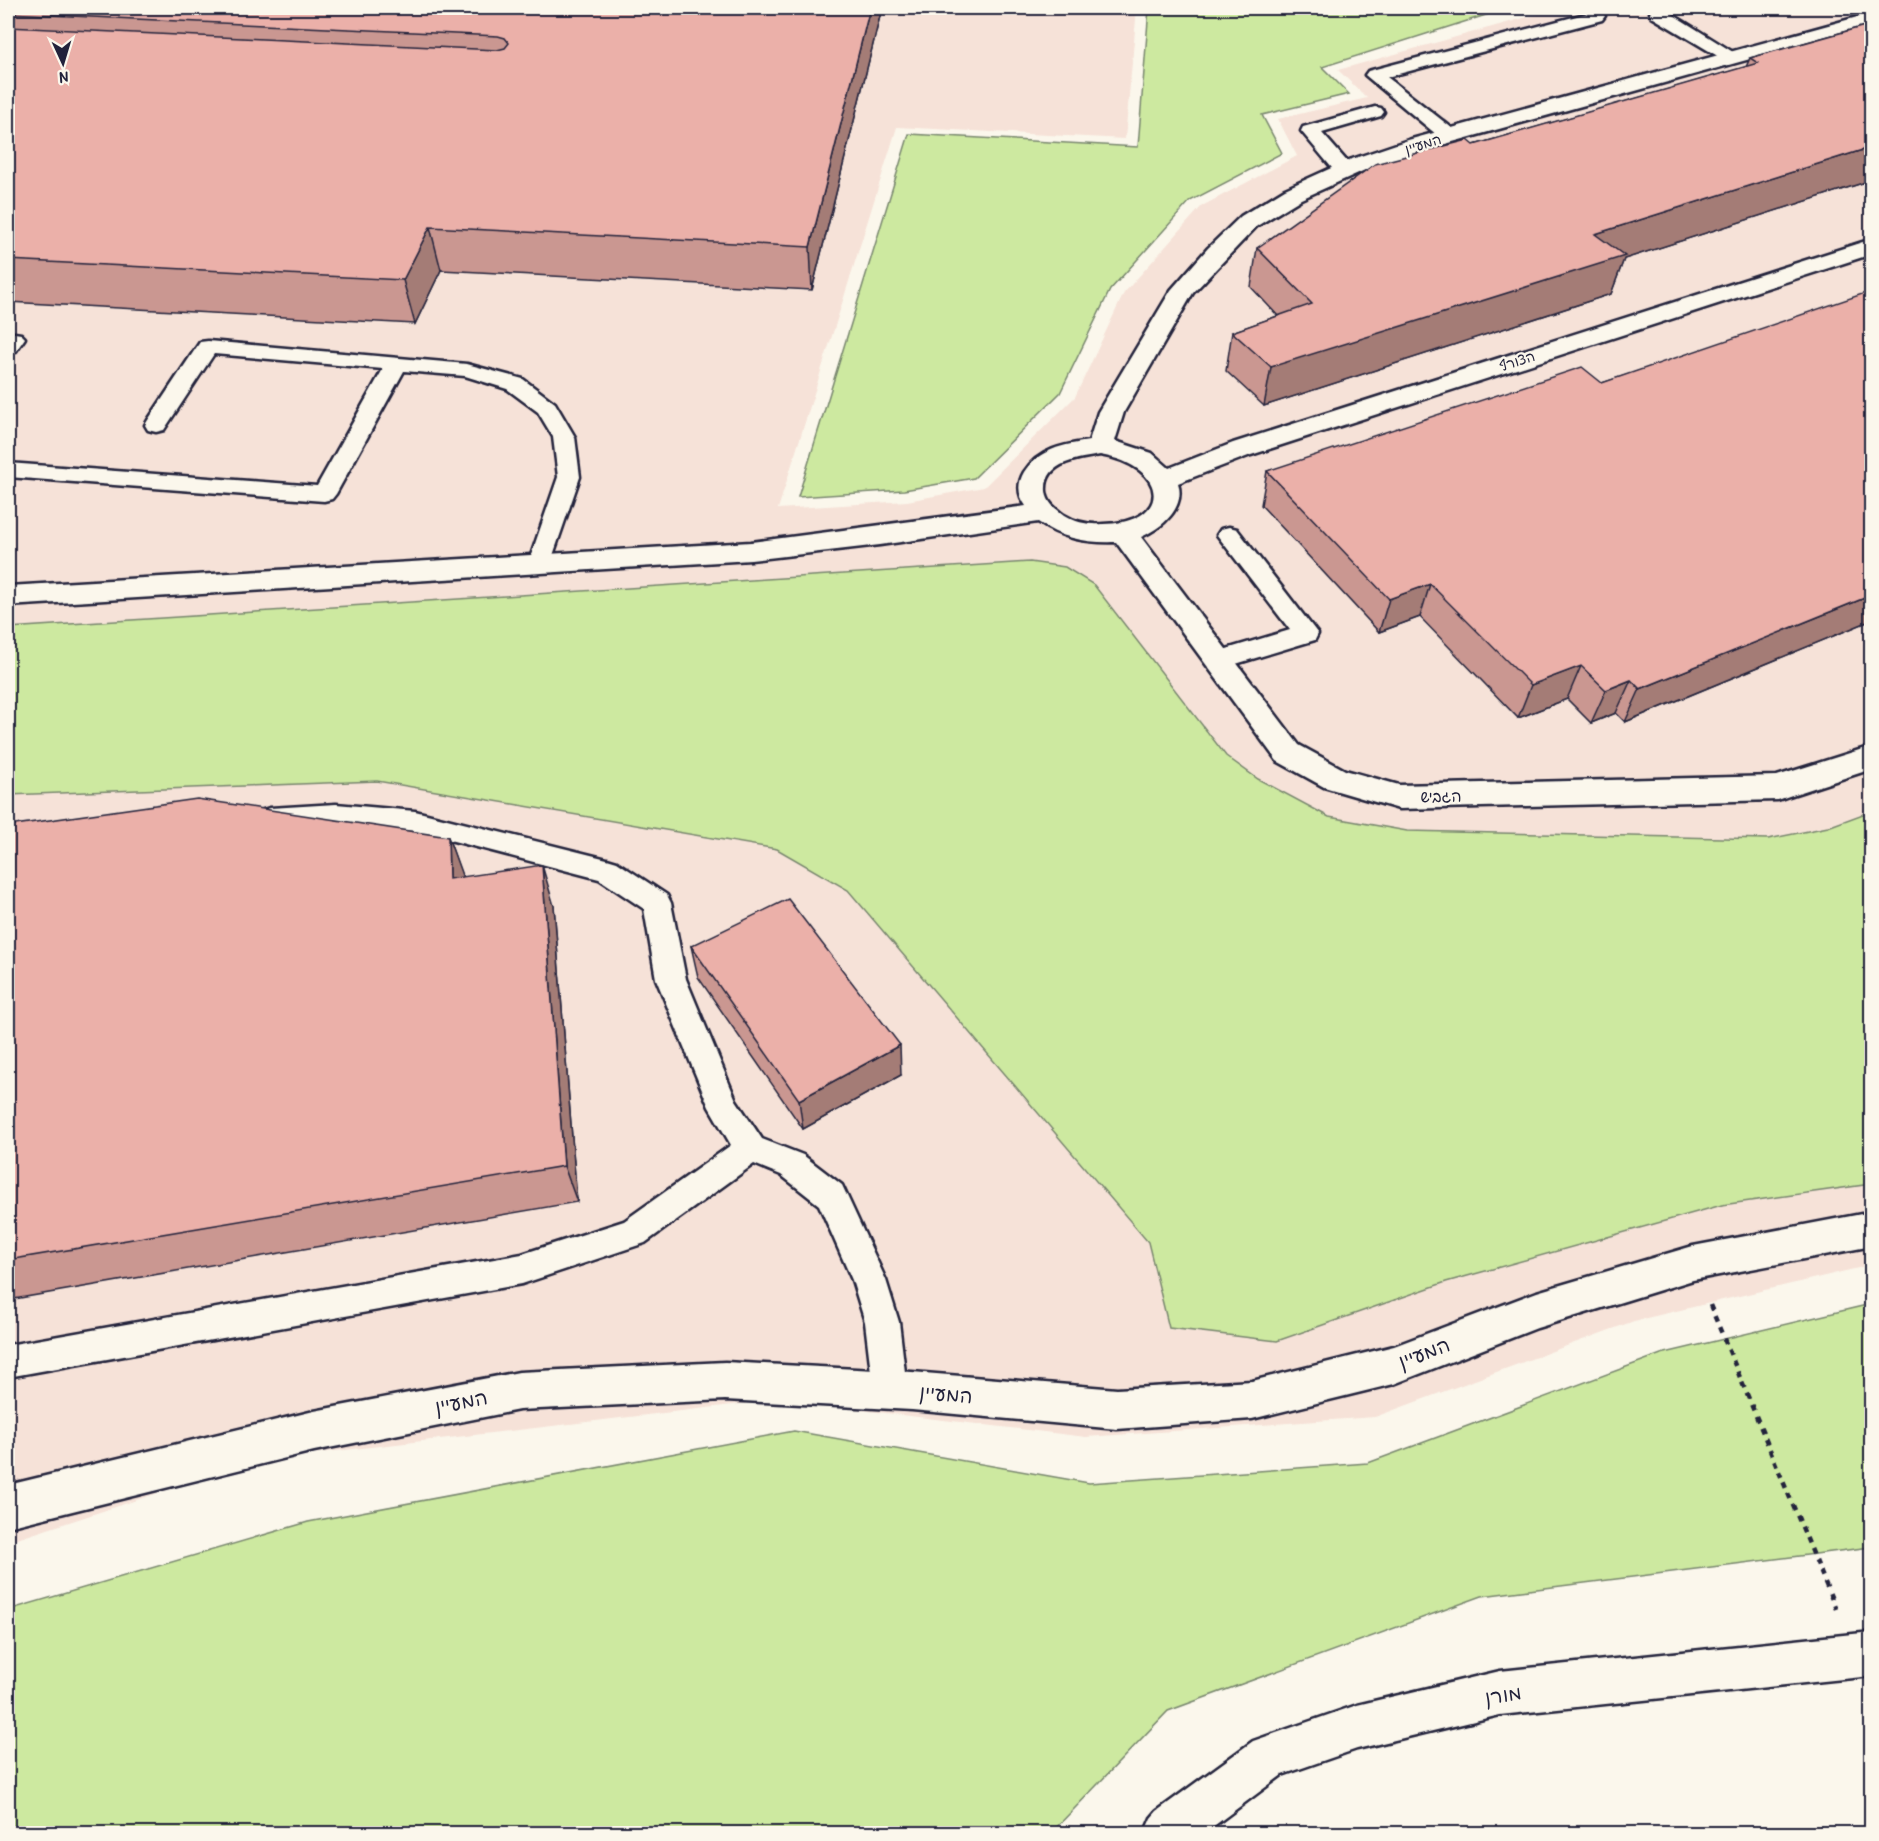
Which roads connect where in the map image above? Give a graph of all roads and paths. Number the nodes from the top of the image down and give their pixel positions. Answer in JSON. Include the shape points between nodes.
{"nodes":[{"id":1,"x":1676,"y":8,"type":"edge"},
{"id":2,"x":1596,"y":16,"type":"dead end"},
{"id":3,"x":1872,"y":19,"type":"edge"},
{"id":4,"x":1732,"y":57,"type":"junction"},
{"id":5,"x":1375,"y":112,"type":"dead end"},
{"id":6,"x":1449,"y":136,"type":"junction"},
{"id":7,"x":1344,"y":170,"type":"junction"},
{"id":8,"x":1872,"y":246,"type":"edge"},
{"id":9,"x":8,"y":338,"type":"edge"},
{"id":10,"x":8,"y":346,"type":"edge"},
{"id":11,"x":397,"y":364,"type":"junction"},
{"id":12,"x":156,"y":425,"type":"dead end"},
{"id":13,"x":1100,"y":447,"type":"junction"},
{"id":14,"x":8,"y":471,"type":"edge"},
{"id":15,"x":1164,"y":479,"type":"junction"},
{"id":16,"x":1042,"y":513,"type":"junction"},
{"id":17,"x":1124,"y":533,"type":"junction"},
{"id":18,"x":1230,"y":536,"type":"dead end"},
{"id":19,"x":540,"y":564,"type":"junction"},
{"id":20,"x":8,"y":596,"type":"edge"},
{"id":21,"x":1219,"y":660,"type":"junction"},
{"id":22,"x":1872,"y":758,"type":"edge"},
{"id":23,"x":242,"y":820,"type":"edge"},
{"id":24,"x":751,"y":1149,"type":"junction"},
{"id":25,"x":1872,"y":1229,"type":"edge"},
{"id":26,"x":1693,"y":1263,"type":"junction"},
{"id":27,"x":8,"y":1361,"type":"edge"},
{"id":28,"x":890,"y":1389,"type":"junction"},
{"id":29,"x":8,"y":1506,"type":"edge"},
{"id":30,"x":1864,"y":1654,"type":"edge"},
{"id":31,"x":1167,"y":1833,"type":"edge"}],
"edges":[{"from":1,"to":4,"type":"lane","via":[[1658,12]]},
{"from":2,"to":6,"type":"lane","via":[[1374,75]]},
{"from":3,"to":4,"type":"street","name":"המעיין"},
{"from":4,"to":6,"type":"street","name":"המעיין"},
{"from":5,"to":7,"type":"lane","via":[[1310,131]]},
{"from":6,"to":7,"type":"street","name":"המעיין"},
{"from":7,"to":13,"type":"street","name":"המעיין","via":[[1249,221],[1190,282],[1111,412]]},
{"from":8,"to":15,"type":"street","name":"הצורף","via":[[1242,449]]},
{"from":9,"to":10,"type":"lane","via":[[14,338]]},
{"from":11,"to":12,"type":"lane","via":[[208,347]]},
{"from":11,"to":14,"type":"lane","via":[[324,494]]},
{"from":11,"to":19,"type":"lane","via":[[467,370],[514,384],[547,408],[564,437],[569,477]]},
{"from":13,"to":15,"type":"street","via":[[1139,457]]},
{"from":13,"to":16,"type":"street","via":[[1060,453],[1045,462],[1031,487],[1033,500]]},
{"from":15,"to":17,"type":"street","via":[[1168,492],[1165,506],[1142,527]]},
{"from":16,"to":17,"type":"street","via":[[1058,525],[1078,532]]},
{"from":16,"to":19,"type":"street","via":[[751,551]]},
{"from":17,"to":21,"type":"street","name":"הגביש"},
{"from":18,"to":21,"type":"lane","via":[[1306,634]]},
{"from":19,"to":20,"type":"street"},
{"from":21,"to":22,"type":"street","name":"הגביש","via":[[1288,753],[1335,779],[1399,797],[1778,788]]},
{"from":23,"to":24,"type":"lane","via":[[336,814],[415,820],[607,870],[657,903],[671,979],[724,1107]]},
{"from":24,"to":27,"type":"lane","via":[[634,1233],[522,1269]]},
{"from":24,"to":28,"type":"lane","via":[[792,1165],[831,1195],[869,1280],[882,1322]]},
{"from":25,"to":26,"type":"street","name":"המעיין"},
{"from":26,"to":28,"type":"street","name":"המעיין","via":[[1537,1310],[1394,1365],[1252,1400],[1117,1409]]},
{"from":26,"to":30,"type":"path"},
{"from":28,"to":29,"type":"street","name":"המעיין","via":[[725,1381],[519,1391],[314,1431]]},
{"from":30,"to":31,"type":"street","name":"מורן","via":[[1500,1694],[1357,1727],[1269,1757]]}]}
